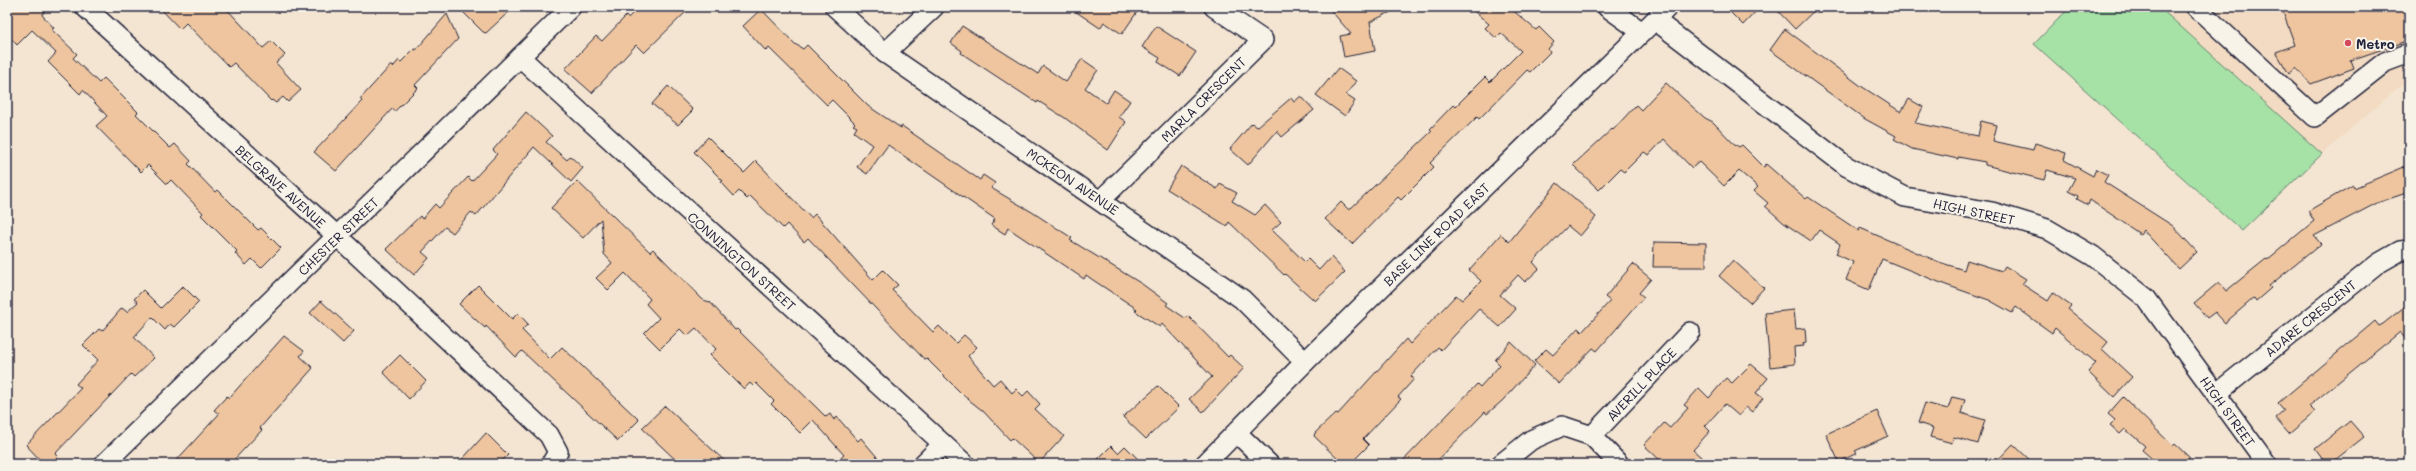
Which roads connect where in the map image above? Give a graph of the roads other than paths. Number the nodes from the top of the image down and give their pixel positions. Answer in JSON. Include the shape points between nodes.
{"nodes":[{"id":1,"x":85,"y":7,"type":"edge"},
{"id":2,"x":571,"y":7,"type":"edge"},
{"id":3,"x":834,"y":7,"type":"edge"},
{"id":4,"x":934,"y":7,"type":"edge"},
{"id":5,"x":1214,"y":7,"type":"edge"},
{"id":6,"x":1607,"y":7,"type":"edge"},
{"id":7,"x":2196,"y":7,"type":"edge"},
{"id":8,"x":1655,"y":20,"type":"edge"},
{"id":9,"x":885,"y":53,"type":"junction"},
{"id":10,"x":2409,"y":53,"type":"edge"},
{"id":11,"x":520,"y":57,"type":"junction"},
{"id":12,"x":1101,"y":200,"type":"junction"},
{"id":13,"x":337,"y":236,"type":"junction"},
{"id":14,"x":2409,"y":250,"type":"edge"},
{"id":15,"x":1690,"y":332,"type":"dead end"},
{"id":16,"x":1305,"y":362,"type":"junction"},
{"id":17,"x":2216,"y":394,"type":"junction"},
{"id":18,"x":1237,"y":433,"type":"junction"},
{"id":19,"x":1592,"y":436,"type":"junction"},
{"id":20,"x":943,"y":444,"type":"junction"},
{"id":21,"x":555,"y":458,"type":"edge"},
{"id":22,"x":104,"y":464,"type":"edge"},
{"id":23,"x":922,"y":464,"type":"edge"},
{"id":24,"x":965,"y":464,"type":"edge"},
{"id":25,"x":1205,"y":464,"type":"edge"},
{"id":26,"x":1269,"y":464,"type":"edge"},
{"id":27,"x":1501,"y":464,"type":"edge"},
{"id":28,"x":1619,"y":464,"type":"edge"},
{"id":29,"x":2267,"y":464,"type":"edge"}],
"edges":[{"from":1,"to":13,"type":"street","name":"BELGRAVE AVENUE"},
{"from":2,"to":11,"type":"street","name":"CHESTER STREET"},
{"from":3,"to":9,"type":"street","name":"MCKEON AVENUE"},
{"from":4,"to":9,"type":"street"},
{"from":5,"to":12,"type":"street","name":"MARLA CRESCENT","via":[[1263,40]]},
{"from":6,"to":8,"type":"street","name":"HIGH STREET"},
{"from":7,"to":10,"type":"street","via":[[2315,117],[2385,62]]},
{"from":8,"to":16,"type":"street","name":"BASE LINE ROAD EAST"},
{"from":8,"to":17,"type":"street","name":"HIGH STREET","via":[[1846,166],[1905,197],[1992,212],[2048,229],[2093,256],[2146,298]]},
{"from":9,"to":12,"type":"street","name":"MCKEON AVENUE"},
{"from":11,"to":13,"type":"street","name":"CHESTER STREET"},
{"from":11,"to":20,"type":"street","name":"CONNINGTON STREET"},
{"from":12,"to":16,"type":"street","name":"MCKEON AVENUE","via":[[1242,298]]},
{"from":13,"to":21,"type":"street","name":"BELGRAVE AVENUE","via":[[549,435]]},
{"from":13,"to":22,"type":"street","name":"CHESTER STREET"},
{"from":14,"to":17,"type":"street","name":"ADARE CRESCENT","via":[[2400,251],[2379,263]]},
{"from":15,"to":19,"type":"street","name":"AVERILL PLACE"},
{"from":16,"to":18,"type":"street","name":"BASE LINE ROAD EAST"},
{"from":17,"to":29,"type":"street","name":"HIGH STREET"},
{"from":18,"to":25,"type":"street","name":"BASE LINE ROAD EAST"},
{"from":18,"to":26,"type":"street"},
{"from":19,"to":27,"type":"street","via":[[1562,426],[1531,440]]},
{"from":19,"to":28,"type":"street"},
{"from":20,"to":23,"type":"street"},
{"from":20,"to":24,"type":"street","name":"CONNINGTON STREET"}]}
